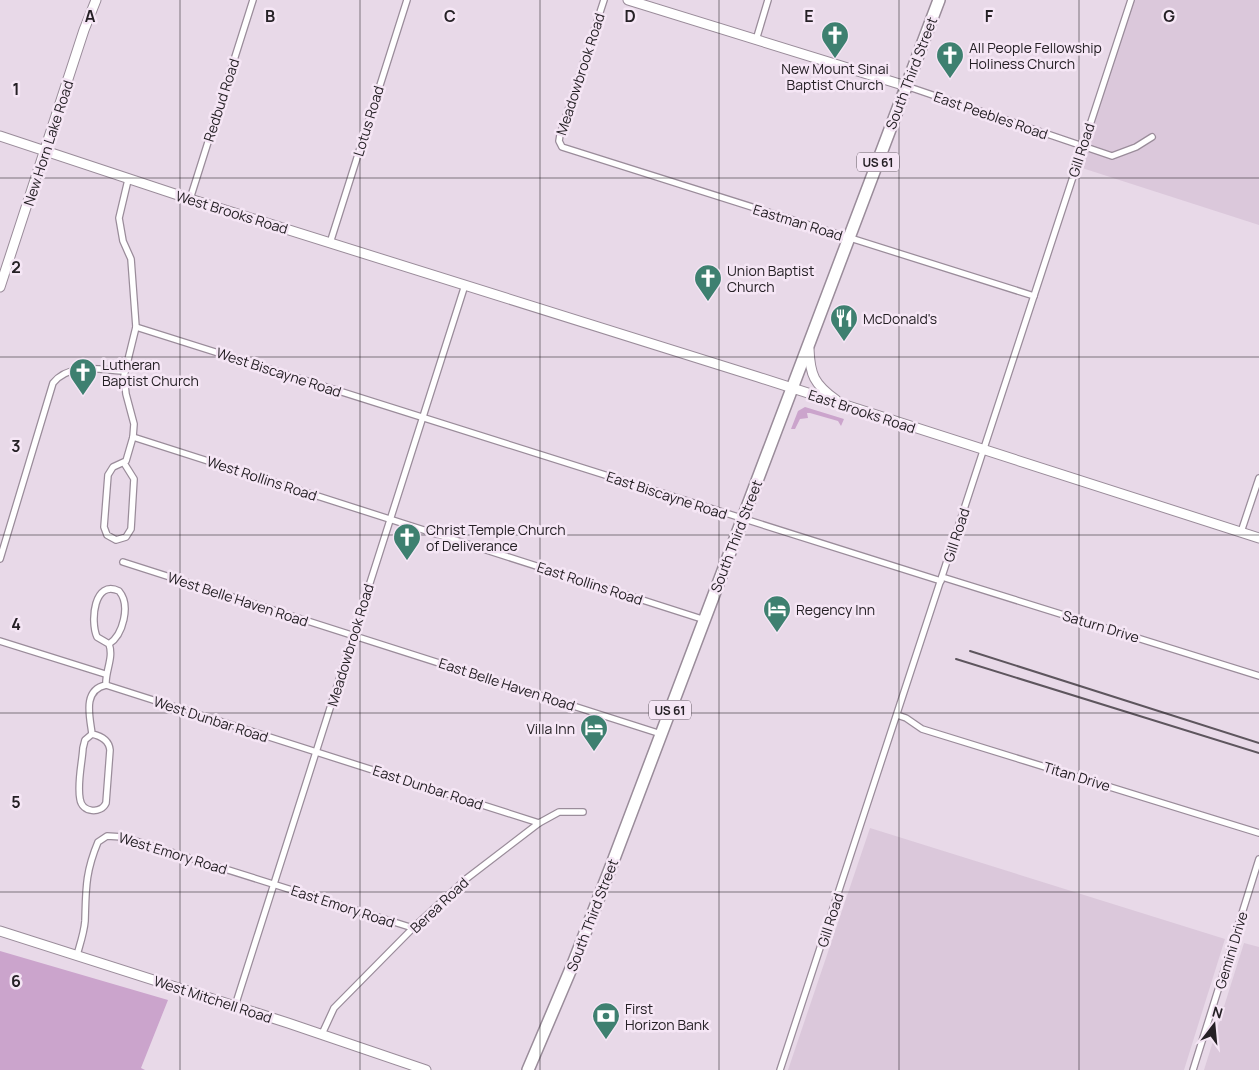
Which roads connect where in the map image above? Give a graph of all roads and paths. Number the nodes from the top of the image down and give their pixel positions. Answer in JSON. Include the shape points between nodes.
{"nodes":[{"id":1,"x":96,"y":0,"type":"edge"},
{"id":2,"x":253,"y":0,"type":"edge"},
{"id":3,"x":406,"y":0,"type":"edge"},
{"id":4,"x":604,"y":0,"type":"edge"},
{"id":5,"x":628,"y":0,"type":"edge"},
{"id":6,"x":768,"y":0,"type":"edge"},
{"id":7,"x":939,"y":0,"type":"edge"},
{"id":8,"x":1131,"y":0,"type":"edge"},
{"id":9,"x":756,"y":40,"type":"junction"},
{"id":10,"x":906,"y":86,"type":"junction"},
{"id":11,"x":0,"y":136,"type":"edge"},
{"id":12,"x":1152,"y":137,"type":"dead end"},
{"id":13,"x":1082,"y":146,"type":"junction"},
{"id":14,"x":562,"y":147,"type":"joint"},
{"id":15,"x":45,"y":151,"type":"junction"},
{"id":16,"x":128,"y":180,"type":"junction"},
{"id":17,"x":190,"y":199,"type":"junction"},
{"id":18,"x":849,"y":238,"type":"junction"},
{"id":19,"x":330,"y":243,"type":"junction"},
{"id":20,"x":466,"y":285,"type":"junction"},
{"id":21,"x":0,"y":287,"type":"edge"},
{"id":22,"x":1034,"y":296,"type":"junction"},
{"id":23,"x":136,"y":327,"type":"junction"},
{"id":24,"x":808,"y":349,"type":"junction"},
{"id":25,"x":125,"y":371,"type":"junction"},
{"id":26,"x":792,"y":388,"type":"junction"},
{"id":27,"x":846,"y":407,"type":"junction"},
{"id":28,"x":422,"y":417,"type":"junction"},
{"id":29,"x":133,"y":437,"type":"junction"},
{"id":30,"x":983,"y":451,"type":"junction"},
{"id":31,"x":124,"y":463,"type":"junction"},
{"id":32,"x":1259,"y":478,"type":"edge"},
{"id":33,"x":390,"y":519,"type":"junction"},
{"id":34,"x":743,"y":520,"type":"junction"},
{"id":35,"x":1241,"y":532,"type":"junction"},
{"id":36,"x":1259,"y":538,"type":"edge"},
{"id":37,"x":0,"y":559,"type":"edge"},
{"id":38,"x":123,"y":562,"type":"dead end"},
{"id":39,"x":942,"y":579,"type":"junction"},
{"id":40,"x":705,"y":620,"type":"junction"},
{"id":41,"x":352,"y":636,"type":"junction"},
{"id":42,"x":0,"y":641,"type":"edge"},
{"id":43,"x":109,"y":644,"type":"junction"},
{"id":44,"x":105,"y":674,"type":"junction"},
{"id":45,"x":1259,"y":676,"type":"edge"},
{"id":46,"x":106,"y":685,"type":"junction"},
{"id":47,"x":897,"y":715,"type":"junction"},
{"id":48,"x":92,"y":734,"type":"junction"},
{"id":49,"x":661,"y":734,"type":"junction"},
{"id":50,"x":316,"y":752,"type":"junction"},
{"id":51,"x":583,"y":812,"type":"dead end"},
{"id":52,"x":539,"y":823,"type":"junction"},
{"id":53,"x":1259,"y":832,"type":"edge"},
{"id":54,"x":1259,"y":859,"type":"edge"},
{"id":55,"x":274,"y":884,"type":"junction"},
{"id":56,"x":413,"y":928,"type":"junction"},
{"id":57,"x":0,"y":930,"type":"edge"},
{"id":58,"x":78,"y":955,"type":"junction"},
{"id":59,"x":235,"y":1006,"type":"junction"},
{"id":60,"x":322,"y":1034,"type":"junction"},
{"id":61,"x":426,"y":1070,"type":"edge"},
{"id":62,"x":528,"y":1070,"type":"edge"},
{"id":63,"x":780,"y":1070,"type":"edge"},
{"id":64,"x":1193,"y":1070,"type":"edge"}],
"edges":[{"from":1,"to":15,"type":"main road","name":"New Horn Lake Road"},
{"from":2,"to":17,"type":"street","name":"Redbud Road"},
{"from":3,"to":19,"type":"street","name":"Lotus Road"},
{"from":4,"to":14,"type":"street","name":"Meadowbrook Road","via":[[560,135]]},
{"from":5,"to":9,"type":"main road","name":"East Peebles Road"},
{"from":6,"to":9,"type":"street"},
{"from":7,"to":10,"type":"highway","name":"South Third Street","number":"US 61"},
{"from":8,"to":13,"type":"street","name":"Gill Road"},
{"from":9,"to":10,"type":"main road","name":"East Peebles Road"},
{"from":10,"to":13,"type":"street","name":"East Peebles Road"},
{"from":10,"to":18,"type":"highway","name":"South Third Street","number":"US 61"},
{"from":11,"to":15,"type":"main road","name":"West Brooks Road"},
{"from":12,"to":13,"type":"street","name":"East Peebles Road","via":[[1112,156]]},
{"from":13,"to":22,"type":"street","name":"Gill Road"},
{"from":14,"to":18,"type":"street","name":"Eastman Road"},
{"from":15,"to":16,"type":"main road","name":"West Brooks Road"},
{"from":15,"to":21,"type":"main road","name":"New Horn Lake Road"},
{"from":16,"to":17,"type":"main road","name":"West Brooks Road"},
{"from":16,"to":23,"type":"street","via":[[119,218],[123,241],[131,259]]},
{"from":17,"to":19,"type":"main road","name":"West Brooks Road"},
{"from":18,"to":22,"type":"street","name":"Eastman Road"},
{"from":18,"to":24,"type":"highway","name":"South Third Street","number":"US 61"},
{"from":19,"to":20,"type":"main road","name":"West Brooks Road"},
{"from":20,"to":26,"type":"main road","name":"East Brooks Road"},
{"from":20,"to":28,"type":"street","name":"Meadowbrook Road"},
{"from":22,"to":30,"type":"street","name":"Gill Road"},
{"from":23,"to":25,"type":"street"},
{"from":23,"to":28,"type":"street","name":"West Biscayne Road"},
{"from":24,"to":26,"type":"highway","name":"South Third Street","number":"US 61"},
{"from":24,"to":27,"type":"main road","via":[[809,365],[819,387]]},
{"from":25,"to":29,"type":"street","via":[[126,392],[134,419]]},
{"from":25,"to":37,"type":"street","via":[[76,369],[53,383]]},
{"from":26,"to":27,"type":"main road","name":"East Brooks Road"},
{"from":26,"to":34,"type":"highway","name":"South Third Street","number":"US 61"},
{"from":27,"to":30,"type":"main road","name":"East Brooks Road"},
{"from":28,"to":33,"type":"street","name":"Meadowbrook Road"},
{"from":28,"to":34,"type":"street","name":"East Biscayne Road"},
{"from":29,"to":31,"type":"street"},
{"from":29,"to":33,"type":"street","name":"West Rollins Road"},
{"from":30,"to":35,"type":"main road","name":"East Brooks Road"},
{"from":30,"to":39,"type":"street","name":"Gill Road"},
{"from":31,"to":31,"type":"street","via":[[111,469],[107,478],[104,527],[107,535],[116,540],[128,535],[131,526],[134,477]]},
{"from":32,"to":35,"type":"street"},
{"from":33,"to":40,"type":"street","name":"East Rollins Road"},
{"from":33,"to":41,"type":"street","name":"Meadowbrook Road"},
{"from":34,"to":39,"type":"street","name":"East Biscayne Road"},
{"from":34,"to":40,"type":"highway","name":"South Third Street","number":"US 61"},
{"from":35,"to":36,"type":"main road","name":"East Brooks Road"},
{"from":38,"to":41,"type":"street","name":"West Belle Haven Road"},
{"from":39,"to":45,"type":"street","name":"Saturn Drive"},
{"from":39,"to":47,"type":"street","name":"Gill Road"},
{"from":40,"to":49,"type":"highway","name":"South Third Street","number":"US 61"},
{"from":41,"to":49,"type":"street","name":"East Belle Haven Road"},
{"from":41,"to":50,"type":"street","name":"Meadowbrook Road"},
{"from":42,"to":44,"type":"street"},
{"from":43,"to":43,"type":"street","via":[[120,633],[124,601],[119,591],[110,588],[98,595],[94,625],[97,637]]},
{"from":43,"to":44,"type":"street","via":[[110,658]]},
{"from":44,"to":46,"type":"street"},
{"from":46,"to":48,"type":"street","via":[[96,689],[90,700]]},
{"from":46,"to":50,"type":"street","name":"West Dunbar Road"},
{"from":47,"to":53,"type":"street","name":"Titan Drive","via":[[922,729]]},
{"from":47,"to":63,"type":"street","name":"Gill Road"},
{"from":48,"to":48,"type":"street","via":[[84,745],[80,799],[85,808],[92,811],[106,804],[110,750],[103,738]]},
{"from":49,"to":62,"type":"highway","name":"South Third Street","number":"US 61","via":[[573,964]]},
{"from":50,"to":52,"type":"street","name":"East Dunbar Road"},
{"from":50,"to":55,"type":"street","name":"Meadowbrook Road"},
{"from":51,"to":52,"type":"street","name":"Berea Road","via":[[559,812]]},
{"from":52,"to":56,"type":"street","name":"Berea Road","via":[[466,879]]},
{"from":54,"to":64,"type":"street","name":"Gemini Drive"},
{"from":55,"to":56,"type":"street","name":"East Emory Road"},
{"from":55,"to":58,"type":"street","name":"West Emory Road","via":[[122,836],[107,836],[98,842],[87,873],[85,924]]},
{"from":55,"to":59,"type":"street","name":"Meadowbrook Road"},
{"from":56,"to":60,"type":"street","name":"Berea Road","via":[[334,1008]]},
{"from":57,"to":58,"type":"main road","name":"West Mitchell Road"},
{"from":58,"to":59,"type":"main road","name":"West Mitchell Road"},
{"from":59,"to":60,"type":"main road","name":"West Mitchell Road"},
{"from":60,"to":61,"type":"main road","name":"West Mitchell Road"}]}
